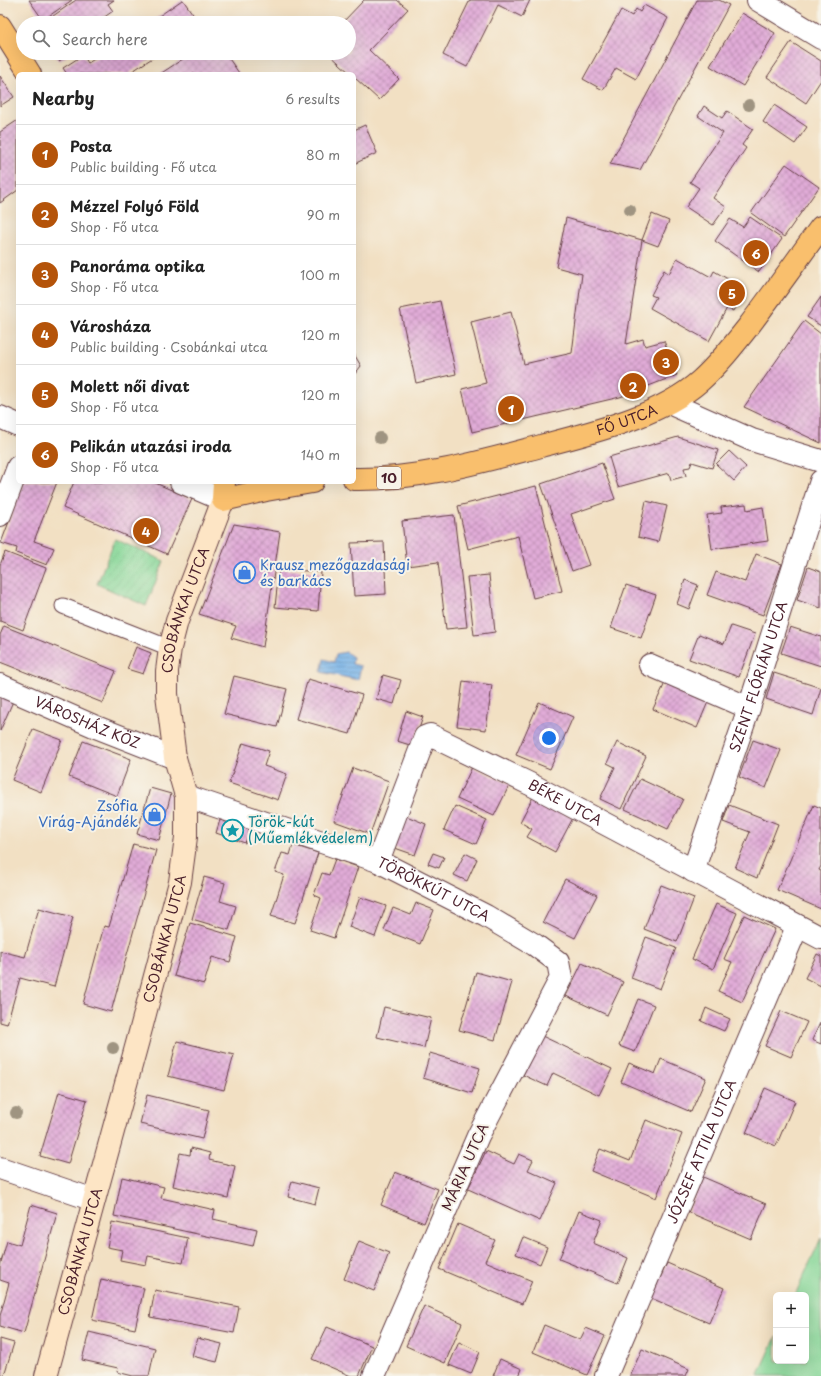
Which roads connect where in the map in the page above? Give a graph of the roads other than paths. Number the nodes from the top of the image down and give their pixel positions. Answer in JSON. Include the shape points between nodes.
{"nodes":[{"id":1,"x":758,"y":0,"type":"edge"},
{"id":2,"x":0,"y":26,"type":"edge"},
{"id":3,"x":821,"y":38,"type":"edge"},
{"id":4,"x":16,"y":52,"type":"edge"},
{"id":5,"x":21,"y":60,"type":"edge"},
{"id":6,"x":29,"y":72,"type":"edge"},
{"id":7,"x":821,"y":226,"type":"edge"},
{"id":8,"x":669,"y":403,"type":"junction"},
{"id":9,"x":0,"y":417,"type":"edge"},
{"id":10,"x":16,"y":424,"type":"edge"},
{"id":11,"x":821,"y":461,"type":"edge"},
{"id":12,"x":16,"y":472,"type":"edge"},
{"id":13,"x":356,"y":479,"type":"edge"},
{"id":14,"x":821,"y":481,"type":"edge"},
{"id":15,"x":194,"y":484,"type":"edge"},
{"id":16,"x":248,"y":484,"type":"edge"},
{"id":17,"x":288,"y":484,"type":"edge"},
{"id":18,"x":227,"y":489,"type":"edge"},
{"id":19,"x":0,"y":515,"type":"edge"},
{"id":20,"x":63,"y":606,"type":"dead end"},
{"id":21,"x":170,"y":648,"type":"junction"},
{"id":22,"x":650,"y":665,"type":"dead end"},
{"id":23,"x":0,"y":685,"type":"edge"},
{"id":24,"x":749,"y":708,"type":"junction"},
{"id":25,"x":175,"y":758,"type":"junction"},
{"id":26,"x":186,"y":796,"type":"junction"},
{"id":27,"x":378,"y":861,"type":"junction"},
{"id":28,"x":693,"y":871,"type":"junction"},
{"id":29,"x":797,"y":927,"type":"junction"},
{"id":30,"x":821,"y":938,"type":"edge"},
{"id":31,"x":558,"y":962,"type":"joint"},
{"id":32,"x":0,"y":1168,"type":"edge"},
{"id":33,"x":94,"y":1200,"type":"junction"},
{"id":34,"x":46,"y":1376,"type":"edge"},
{"id":35,"x":374,"y":1376,"type":"edge"},
{"id":36,"x":606,"y":1376,"type":"edge"}],
"edges":[{"from":1,"to":3,"type":"street"},
{"from":2,"to":4,"type":"main road"},
{"from":5,"to":6,"type":"main road"},
{"from":7,"to":8,"type":"main road","name":"FŐ UTCA","number":"10","via":[[723,359],[699,382]]},
{"from":8,"to":11,"type":"street","via":[[752,440]]},
{"from":8,"to":13,"type":"main road","name":"FŐ UTCA","number":"10","via":[[572,438],[488,460],[401,477]]},
{"from":9,"to":10,"type":"street"},
{"from":12,"to":19,"type":"street"},
{"from":14,"to":24,"type":"street","name":"SZENT FLÓRIÁN UTCA"},
{"from":15,"to":18,"type":"street"},
{"from":16,"to":18,"type":"main road"},
{"from":17,"to":18,"type":"main road"},
{"from":18,"to":21,"type":"main road","name":"CSOBÁNKAI UTCA","via":[[177,620]]},
{"from":20,"to":21,"type":"lane"},
{"from":21,"to":25,"type":"main road","name":"CSOBÁNKAI UTCA","via":[[167,694]]},
{"from":22,"to":24,"type":"street"},
{"from":23,"to":25,"type":"street","name":"VÁROSHÁZ KÖZ"},
{"from":24,"to":28,"type":"street","name":"SZENT FLÓRIÁN UTCA"},
{"from":25,"to":26,"type":"main road","name":"CSOBÁNKAI UTCA"},
{"from":26,"to":27,"type":"street","name":"TÖRÖKKÚT UTCA"},
{"from":26,"to":33,"type":"main road","name":"CSOBÁNKAI UTCA","via":[[186,837],[180,882]]},
{"from":27,"to":28,"type":"street","name":"BÉKE UTCA","via":[[425,737],[430,735],[530,784]]},
{"from":27,"to":31,"type":"street","name":"TÖRÖKKÚT UTCA","via":[[535,944]]},
{"from":28,"to":29,"type":"street","name":"BÉKE UTCA"},
{"from":29,"to":30,"type":"street","name":"BÉKE UTCA"},
{"from":29,"to":36,"type":"street","name":"JÓZSEF ATTILA UTCA"},
{"from":31,"to":35,"type":"street","name":"MÁRIA UTCA","via":[[561,978],[478,1136]]},
{"from":32,"to":33,"type":"street"},
{"from":33,"to":34,"type":"main road","name":"CSOBÁNKAI UTCA"}]}
